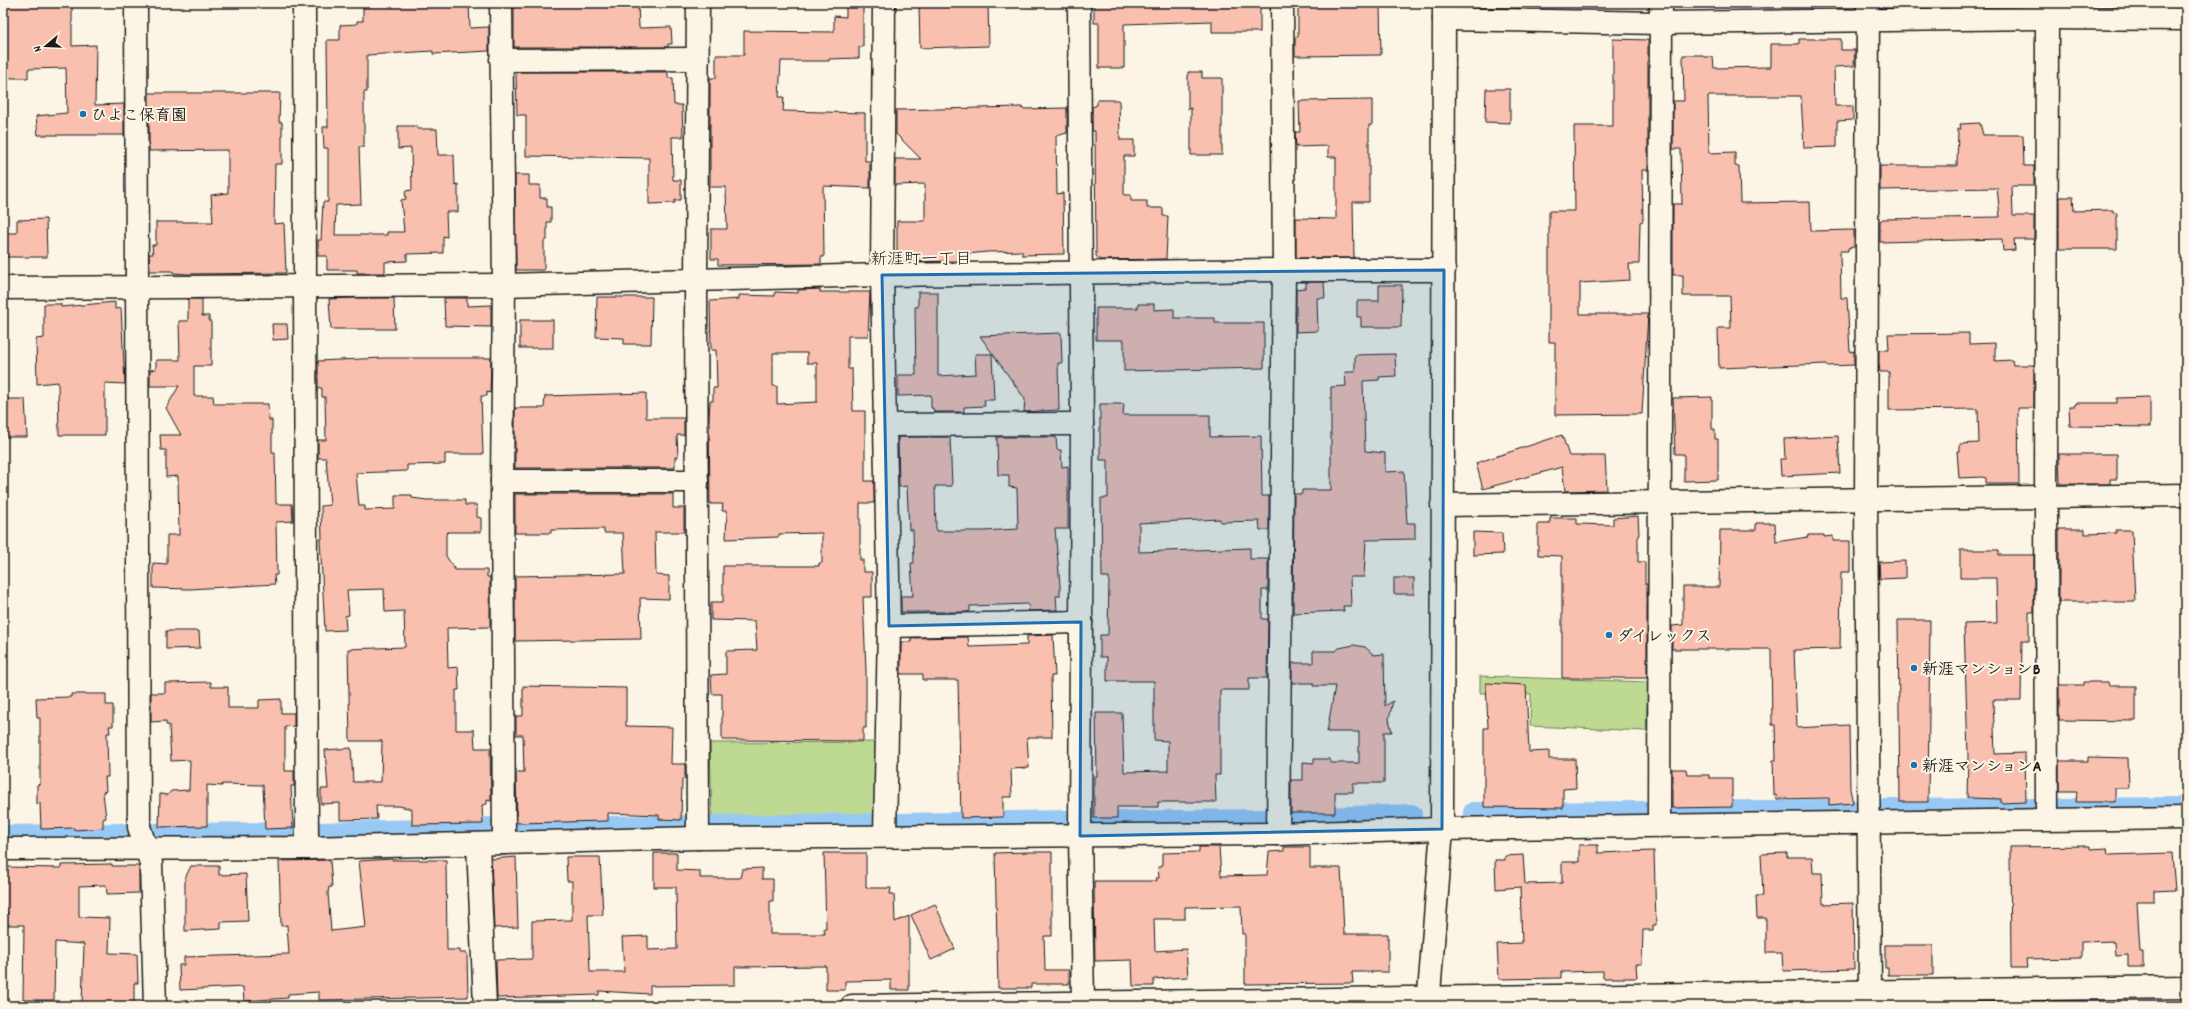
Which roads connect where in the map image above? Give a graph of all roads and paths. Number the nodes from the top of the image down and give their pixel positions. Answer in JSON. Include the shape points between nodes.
{"nodes":[{"id":1,"x":136,"y":3,"type":"edge"},
{"id":2,"x":304,"y":3,"type":"edge"},
{"id":3,"x":501,"y":3,"type":"edge"},
{"id":4,"x":698,"y":3,"type":"edge"},
{"id":5,"x":884,"y":3,"type":"edge"},
{"id":6,"x":1079,"y":3,"type":"edge"},
{"id":7,"x":1282,"y":3,"type":"edge"},
{"id":8,"x":1444,"y":11,"type":"edge"},
{"id":9,"x":1868,"y":11,"type":"edge"},
{"id":10,"x":1661,"y":13,"type":"edge"},
{"id":11,"x":2047,"y":18,"type":"junction"},
{"id":12,"x":2186,"y":20,"type":"edge"},
{"id":13,"x":698,"y":59,"type":"junction"},
{"id":14,"x":501,"y":60,"type":"junction"},
{"id":15,"x":1284,"y":270,"type":"junction"},
{"id":16,"x":1444,"y":270,"type":"junction"},
{"id":17,"x":1082,"y":274,"type":"junction"},
{"id":18,"x":882,"y":275,"type":"junction"},
{"id":19,"x":696,"y":279,"type":"junction"},
{"id":20,"x":504,"y":284,"type":"junction"},
{"id":21,"x":304,"y":286,"type":"junction"},
{"id":22,"x":3,"y":288,"type":"edge"},
{"id":23,"x":138,"y":288,"type":"junction"},
{"id":24,"x":1082,"y":424,"type":"junction"},
{"id":25,"x":885,"y":425,"type":"junction"},
{"id":26,"x":502,"y":482,"type":"junction"},
{"id":27,"x":697,"y":482,"type":"junction"},
{"id":28,"x":2186,"y":496,"type":"edge"},
{"id":29,"x":2046,"y":498,"type":"junction"},
{"id":30,"x":1866,"y":500,"type":"junction"},
{"id":31,"x":1660,"y":503,"type":"junction"},
{"id":32,"x":1442,"y":505,"type":"junction"},
{"id":33,"x":1081,"y":622,"type":"junction"},
{"id":34,"x":889,"y":626,"type":"junction"},
{"id":35,"x":2186,"y":818,"type":"edge"},
{"id":36,"x":2048,"y":819,"type":"junction"},
{"id":37,"x":1868,"y":822,"type":"junction"},
{"id":38,"x":1659,"y":826,"type":"junction"},
{"id":39,"x":1442,"y":829,"type":"junction"},
{"id":40,"x":1278,"y":834,"type":"junction"},
{"id":41,"x":885,"y":836,"type":"junction"},
{"id":42,"x":1080,"y":836,"type":"junction"},
{"id":43,"x":698,"y":838,"type":"junction"},
{"id":44,"x":504,"y":843,"type":"junction"},
{"id":45,"x":478,"y":844,"type":"junction"},
{"id":46,"x":146,"y":848,"type":"junction"},
{"id":47,"x":307,"y":848,"type":"junction"},
{"id":48,"x":3,"y":849,"type":"edge"},
{"id":49,"x":2186,"y":987,"type":"edge"},
{"id":50,"x":1870,"y":992,"type":"junction"},
{"id":51,"x":1962,"y":998,"type":"edge"},
{"id":52,"x":1609,"y":1000,"type":"edge"},
{"id":53,"x":1083,"y":1002,"type":"junction"},
{"id":54,"x":1428,"y":1002,"type":"edge"},
{"id":55,"x":1247,"y":1003,"type":"edge"},
{"id":56,"x":900,"y":1005,"type":"edge"},
{"id":57,"x":155,"y":1006,"type":"edge"},
{"id":58,"x":485,"y":1006,"type":"edge"},
{"id":59,"x":852,"y":1006,"type":"edge"}],
"edges":[{"from":1,"to":23,"type":"street"},
{"from":2,"to":21,"type":"street"},
{"from":3,"to":14,"type":"street"},
{"from":4,"to":13,"type":"street"},
{"from":5,"to":18,"type":"street"},
{"from":6,"to":17,"type":"street"},
{"from":7,"to":15,"type":"street"},
{"from":8,"to":10,"type":"street"},
{"from":8,"to":16,"type":"street"},
{"from":9,"to":10,"type":"street"},
{"from":9,"to":11,"type":"street"},
{"from":9,"to":30,"type":"street"},
{"from":10,"to":31,"type":"street"},
{"from":11,"to":12,"type":"street"},
{"from":11,"to":29,"type":"street"},
{"from":13,"to":14,"type":"street"},
{"from":13,"to":19,"type":"street"},
{"from":14,"to":20,"type":"street"},
{"from":15,"to":16,"type":"street"},
{"from":15,"to":17,"type":"street"},
{"from":15,"to":40,"type":"street"},
{"from":16,"to":32,"type":"street"},
{"from":17,"to":18,"type":"street"},
{"from":17,"to":24,"type":"street"},
{"from":18,"to":19,"type":"street"},
{"from":18,"to":25,"type":"street"},
{"from":19,"to":20,"type":"street"},
{"from":19,"to":27,"type":"street"},
{"from":20,"to":21,"type":"street"},
{"from":20,"to":26,"type":"street"},
{"from":21,"to":23,"type":"street"},
{"from":21,"to":47,"type":"street"},
{"from":22,"to":23,"type":"street"},
{"from":23,"to":46,"type":"street","via":[[139,827]]},
{"from":24,"to":25,"type":"street"},
{"from":24,"to":33,"type":"street"},
{"from":25,"to":34,"type":"street"},
{"from":26,"to":27,"type":"street"},
{"from":26,"to":44,"type":"street"},
{"from":27,"to":43,"type":"street"},
{"from":28,"to":29,"type":"street"},
{"from":29,"to":30,"type":"street"},
{"from":29,"to":36,"type":"street"},
{"from":30,"to":31,"type":"street"},
{"from":30,"to":37,"type":"street"},
{"from":31,"to":32,"type":"street"},
{"from":31,"to":38,"type":"street"},
{"from":32,"to":39,"type":"street"},
{"from":33,"to":34,"type":"street"},
{"from":33,"to":42,"type":"street"},
{"from":34,"to":41,"type":"street"},
{"from":35,"to":36,"type":"street"},
{"from":36,"to":37,"type":"street"},
{"from":37,"to":38,"type":"street"},
{"from":37,"to":50,"type":"street"},
{"from":38,"to":39,"type":"street"},
{"from":39,"to":40,"type":"street"},
{"from":39,"to":54,"type":"street"},
{"from":40,"to":42,"type":"street"},
{"from":41,"to":42,"type":"street"},
{"from":41,"to":43,"type":"street"},
{"from":42,"to":53,"type":"street"},
{"from":43,"to":44,"type":"street"},
{"from":44,"to":45,"type":"street"},
{"from":45,"to":47,"type":"street"},
{"from":45,"to":58,"type":"street"},
{"from":46,"to":47,"type":"street"},
{"from":46,"to":48,"type":"street"},
{"from":46,"to":57,"type":"street","via":[[151,864]]},
{"from":49,"to":51,"type":"street"},
{"from":50,"to":51,"type":"street"},
{"from":50,"to":52,"type":"street"},
{"from":52,"to":54,"type":"street"},
{"from":53,"to":55,"type":"street"},
{"from":53,"to":56,"type":"street"},
{"from":54,"to":55,"type":"street"},
{"from":56,"to":59,"type":"street"}]}
